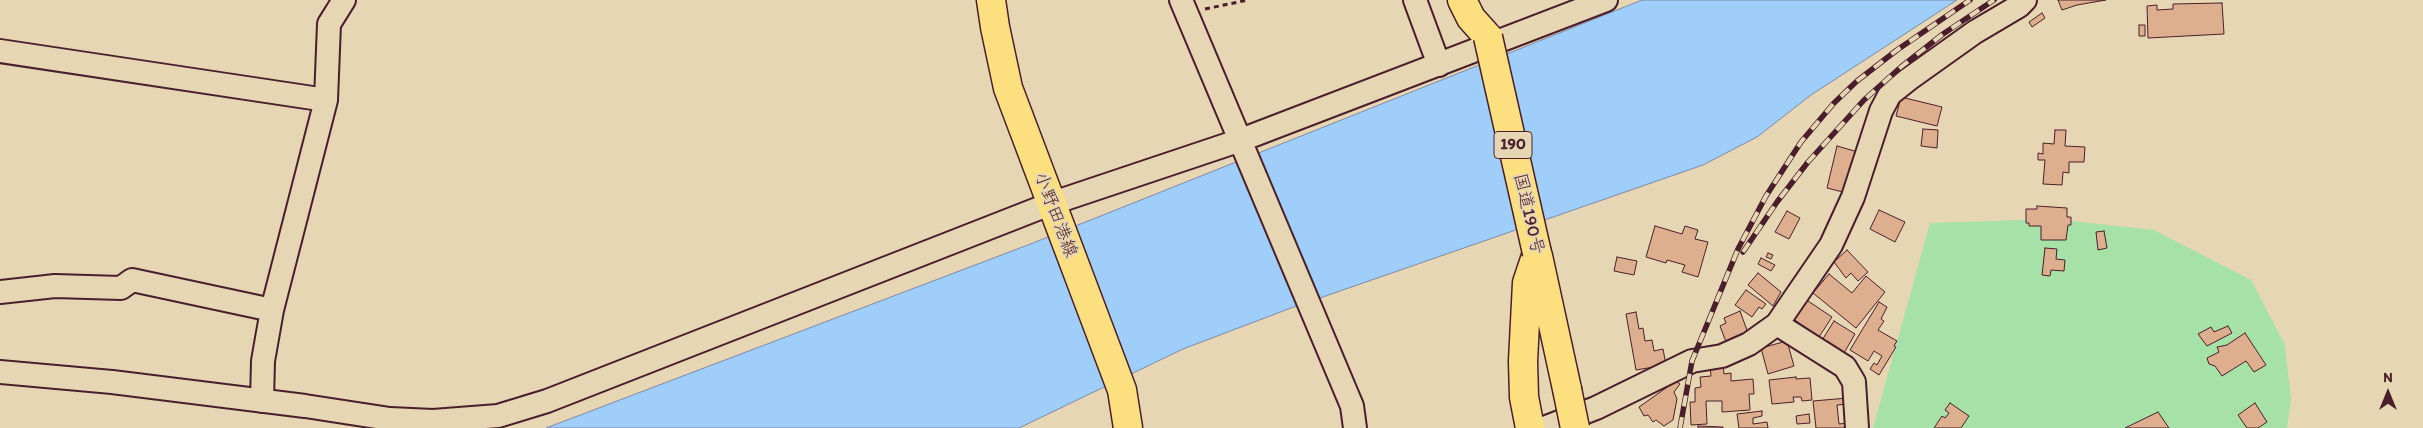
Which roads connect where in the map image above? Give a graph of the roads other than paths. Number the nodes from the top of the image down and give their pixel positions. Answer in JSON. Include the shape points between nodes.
{"nodes":[{"id":1,"x":344,"y":0,"type":"edge"},
{"id":2,"x":991,"y":0,"type":"edge"},
{"id":3,"x":1415,"y":0,"type":"edge"},
{"id":4,"x":1462,"y":0,"type":"edge"},
{"id":5,"x":1482,"y":0,"type":"edge"},
{"id":6,"x":1606,"y":0,"type":"edge"},
{"id":7,"x":2025,"y":0,"type":"edge"},
{"id":8,"x":1185,"y":8,"type":"edge"},
{"id":9,"x":1488,"y":37,"type":"junction"},
{"id":10,"x":0,"y":51,"type":"edge"},
{"id":11,"x":1439,"y":65,"type":"junction"},
{"id":12,"x":326,"y":100,"type":"junction"},
{"id":13,"x":1244,"y":147,"type":"junction"},
{"id":14,"x":1054,"y":212,"type":"junction"},
{"id":15,"x":1537,"y":253,"type":"junction"},
{"id":16,"x":0,"y":292,"type":"edge"},
{"id":17,"x":272,"y":310,"type":"junction"},
{"id":18,"x":1777,"y":324,"type":"junction"},
{"id":19,"x":0,"y":372,"type":"edge"},
{"id":20,"x":262,"y":401,"type":"junction"},
{"id":21,"x":1128,"y":428,"type":"edge"},
{"id":22,"x":1355,"y":428,"type":"edge"},
{"id":23,"x":1530,"y":428,"type":"edge"},
{"id":24,"x":1544,"y":428,"type":"edge"},
{"id":25,"x":1575,"y":428,"type":"edge"},
{"id":26,"x":1857,"y":428,"type":"edge"}],
"edges":[{"from":1,"to":12,"type":"street","via":[[329,24]]},
{"from":2,"to":14,"type":"main road","name":"小野田港線","via":[[1008,88]]},
{"from":3,"to":11,"type":"street"},
{"from":4,"to":9,"type":"main road","via":[[1471,18]]},
{"from":5,"to":9,"type":"main road","name":"国道190号","number":"190"},
{"from":6,"to":11,"type":"street"},
{"from":7,"to":18,"type":"street","via":[[1890,94],[1832,245]]},
{"from":8,"to":13,"type":"street"},
{"from":9,"to":15,"type":"main road","name":"国道190号","number":"190","bridge":true},
{"from":10,"to":12,"type":"street"},
{"from":11,"to":13,"type":"street"},
{"from":12,"to":17,"type":"street"},
{"from":13,"to":14,"type":"street"},
{"from":13,"to":22,"type":"street","via":[[1352,406]]},
{"from":14,"to":20,"type":"street","via":[[498,416],[433,421],[390,419]]},
{"from":14,"to":21,"type":"main road","name":"小野田港線","via":[[1122,390]]},
{"from":15,"to":23,"type":"main road","via":[[1527,282],[1523,361],[1524,396]]},
{"from":15,"to":25,"type":"main road","name":"国道190号","number":"190","bridge":true},
{"from":16,"to":17,"type":"street","via":[[54,286],[121,288],[132,280]]},
{"from":17,"to":20,"type":"street","via":[[263,361]]},
{"from":18,"to":24,"type":"street","via":[[1749,344],[1722,356],[1692,361],[1596,408]]},
{"from":18,"to":26,"type":"street","via":[[1845,367],[1854,382]]},
{"from":19,"to":20,"type":"street"}]}
